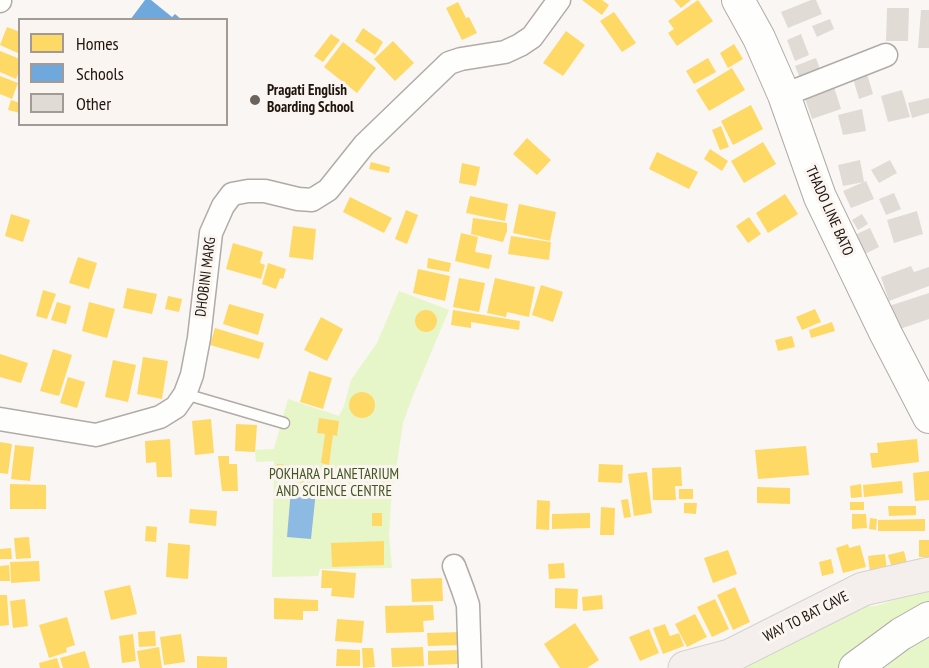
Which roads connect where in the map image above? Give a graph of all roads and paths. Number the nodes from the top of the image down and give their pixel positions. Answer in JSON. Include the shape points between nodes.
{"nodes":[{"id":1,"x":738,"y":0,"type":"edge"},
{"id":2,"x":555,"y":1,"type":"edge"},
{"id":3,"x":886,"y":55,"type":"dead end"},
{"id":4,"x":784,"y":95,"type":"junction"},
{"id":5,"x":185,"y":394,"type":"junction"},
{"id":6,"x":929,"y":417,"type":"edge"},
{"id":7,"x":0,"y":419,"type":"edge"},
{"id":8,"x":284,"y":423,"type":"dead end"},
{"id":9,"x":454,"y":566,"type":"dead end"},
{"id":10,"x":929,"y":574,"type":"edge"},
{"id":11,"x":929,"y":618,"type":"edge"},
{"id":12,"x":470,"y":668,"type":"edge"},
{"id":13,"x":685,"y":668,"type":"edge"},
{"id":14,"x":855,"y":668,"type":"edge"}],
"edges":[{"from":1,"to":4,"type":"main road","name":"THADO LINE BATO"},
{"from":2,"to":5,"type":"street","name":"DHOBINI MARG","via":[[532,37],[520,45],[505,52],[449,63],[364,145],[328,190],[312,200],[265,192],[232,194],[210,233],[199,338]]},
{"from":3,"to":4,"type":"street"},
{"from":4,"to":6,"type":"main road","name":"THADO LINE BATO","via":[[820,197]]},
{"from":5,"to":7,"type":"street","name":"DHOBINI MARG","via":[[176,407],[160,417],[96,435]]},
{"from":5,"to":8,"type":"lane"},
{"from":9,"to":12,"type":"street","via":[[468,605]]},
{"from":10,"to":13,"type":"main road","name":"WAY TO BAT CAVE","via":[[863,589],[730,656]]},
{"from":11,"to":14,"type":"main road"}]}
